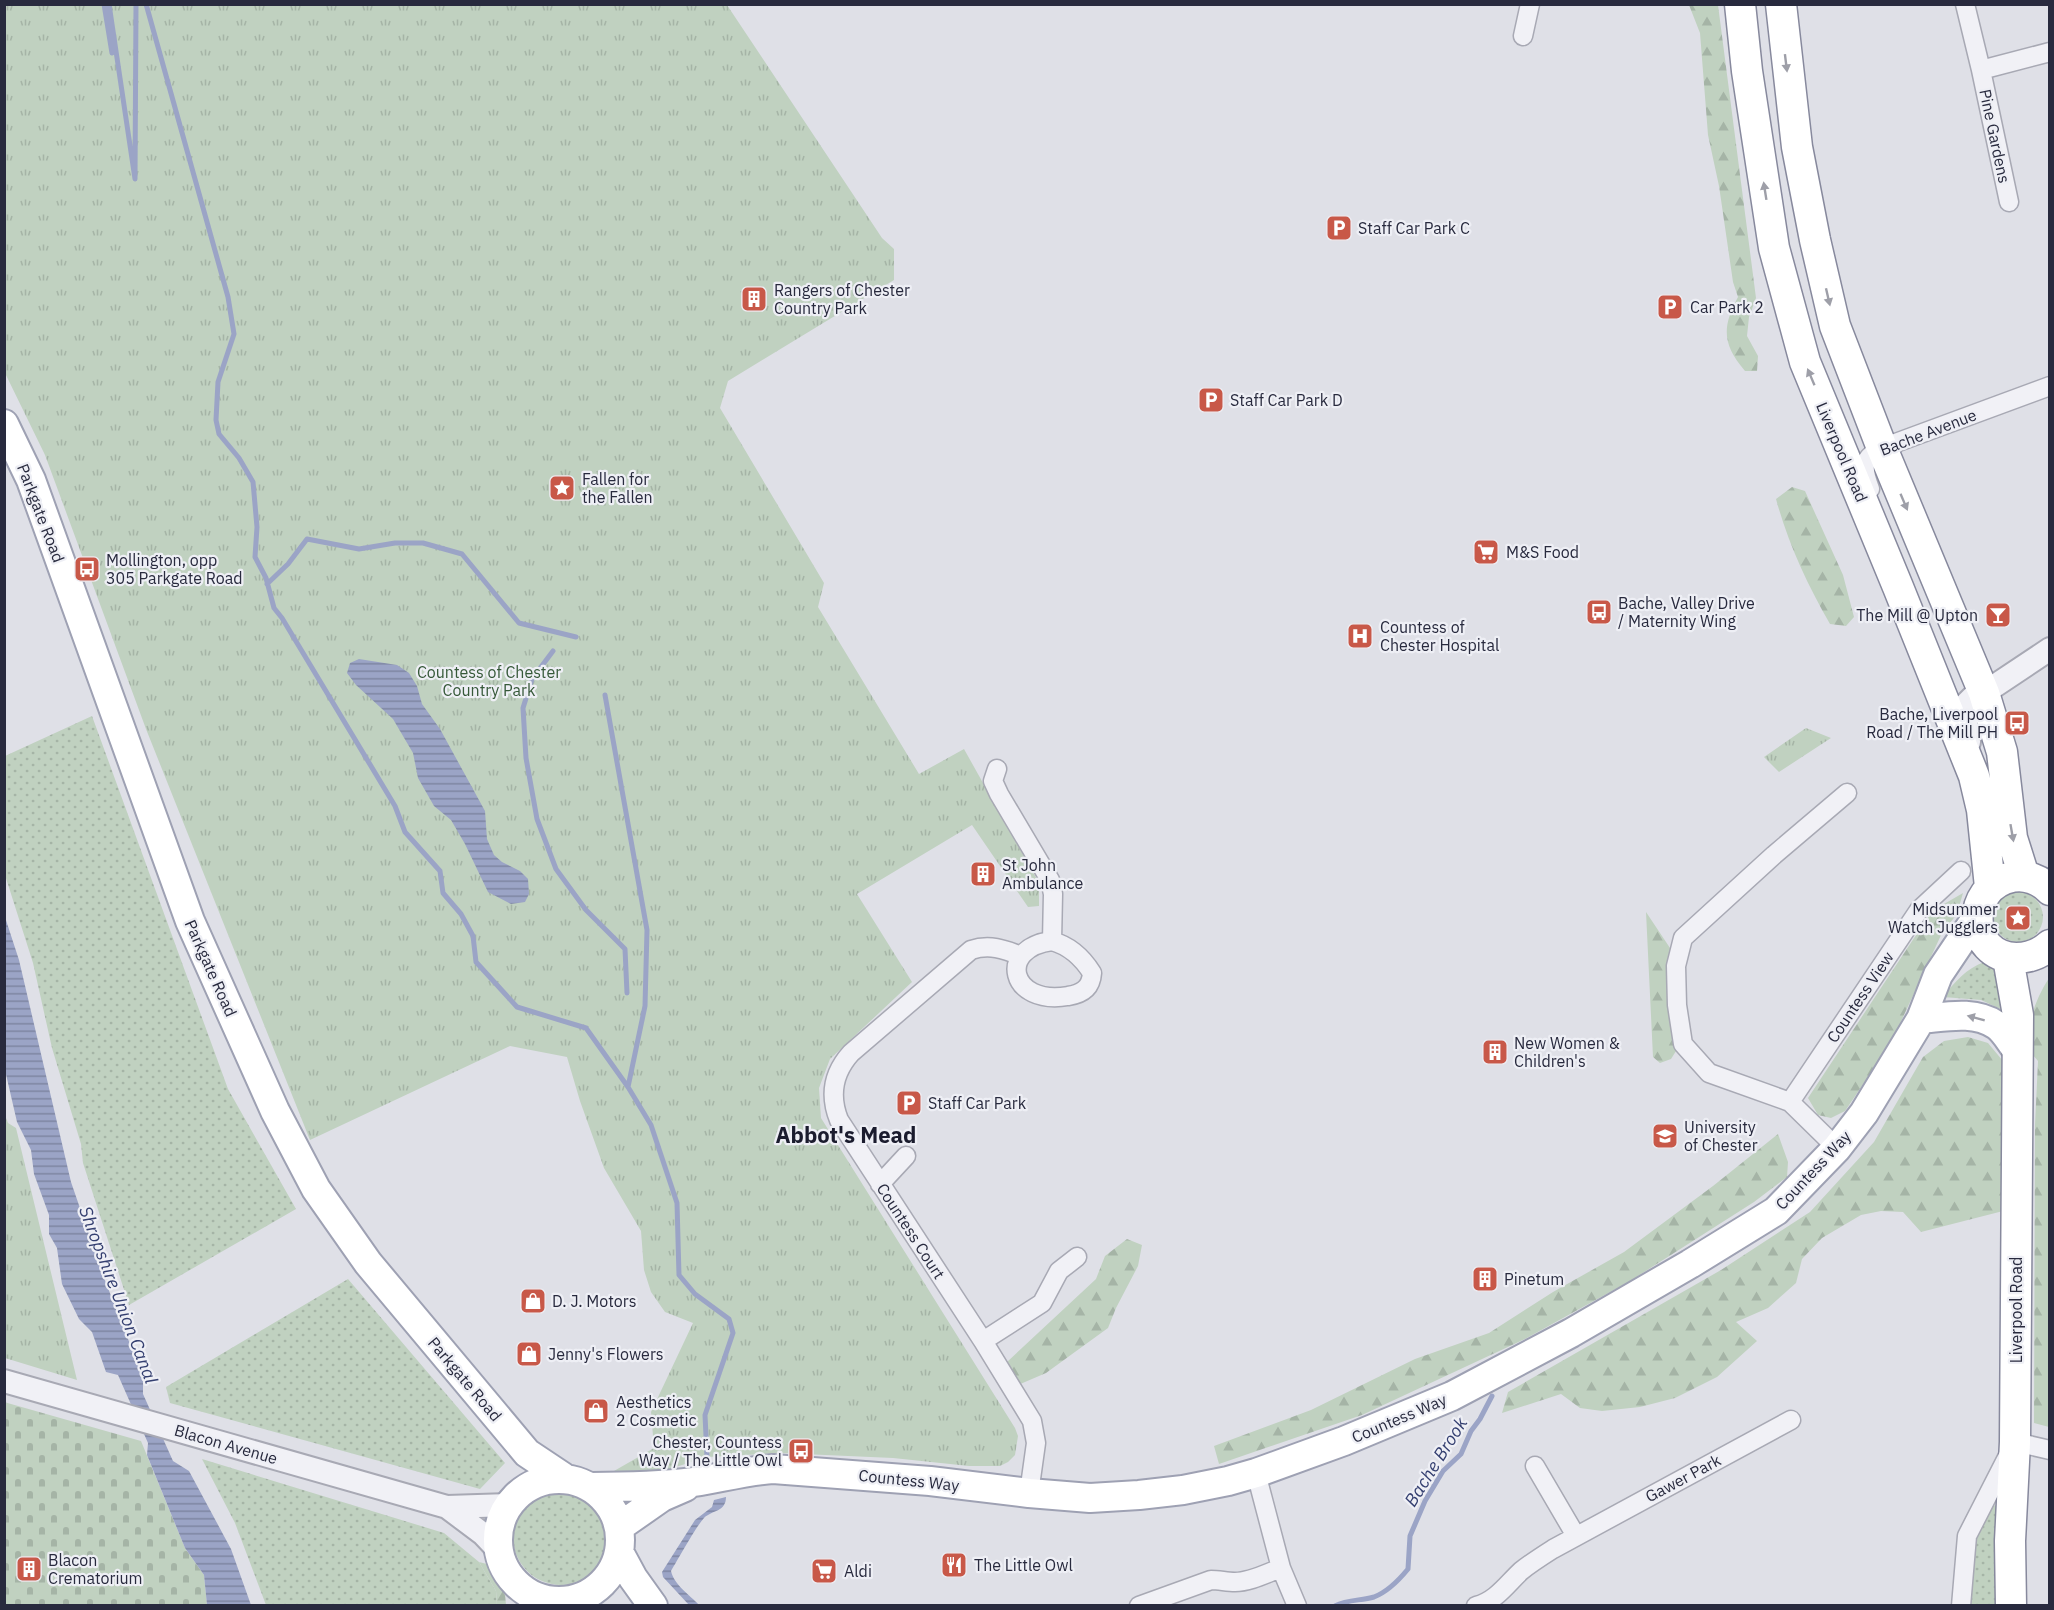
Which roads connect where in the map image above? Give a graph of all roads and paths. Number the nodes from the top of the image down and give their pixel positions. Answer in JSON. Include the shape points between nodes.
{"nodes":[{"id":1,"x":1530,"y":4,"type":"edge"},
{"id":2,"x":1726,"y":4,"type":"edge"},
{"id":3,"x":1740,"y":4,"type":"edge"},
{"id":4,"x":1750,"y":4,"type":"edge"},
{"id":5,"x":1781,"y":4,"type":"edge"},
{"id":6,"x":1965,"y":4,"type":"edge"},
{"id":7,"x":1523,"y":36,"type":"dead end"},
{"id":8,"x":2049,"y":52,"type":"edge"},
{"id":9,"x":1981,"y":70,"type":"junction"},
{"id":10,"x":1747,"y":71,"type":"junction"},
{"id":11,"x":2009,"y":202,"type":"dead end"},
{"id":12,"x":2049,"y":386,"type":"edge"},
{"id":13,"x":4,"y":424,"type":"edge"},
{"id":14,"x":1882,"y":448,"type":"junction"},
{"id":15,"x":1898,"y":587,"type":"junction"},
{"id":16,"x":2049,"y":649,"type":"edge"},
{"id":17,"x":1984,"y":693,"type":"junction"},
{"id":18,"x":997,"y":769,"type":"dead end"},
{"id":19,"x":1974,"y":776,"type":"junction"},
{"id":20,"x":1847,"y":793,"type":"dead end"},
{"id":21,"x":1960,"y":871,"type":"dead end"},
{"id":22,"x":2037,"y":883,"type":"edge"},
{"id":23,"x":1990,"y":887,"type":"junction"},
{"id":24,"x":1977,"y":916,"type":"junction"},
{"id":25,"x":1052,"y":941,"type":"junction"},
{"id":26,"x":2045,"y":949,"type":"edge"},
{"id":27,"x":1999,"y":952,"type":"junction"},
{"id":28,"x":1021,"y":957,"type":"junction"},
{"id":29,"x":1938,"y":975,"type":"junction"},
{"id":30,"x":2018,"y":1015,"type":"junction"},
{"id":31,"x":1922,"y":1019,"type":"junction"},
{"id":32,"x":2017,"y":1050,"type":"junction"},
{"id":33,"x":1790,"y":1102,"type":"junction"},
{"id":34,"x":1838,"y":1148,"type":"junction"},
{"id":35,"x":906,"y":1156,"type":"dead end"},
{"id":36,"x":880,"y":1184,"type":"junction"},
{"id":37,"x":1077,"y":1257,"type":"dead end"},
{"id":38,"x":983,"y":1341,"type":"junction"},
{"id":39,"x":4,"y":1381,"type":"edge"},
{"id":40,"x":1791,"y":1420,"type":"dead end"},
{"id":41,"x":2015,"y":1442,"type":"junction"},
{"id":42,"x":2049,"y":1450,"type":"edge"},
{"id":43,"x":527,"y":1453,"type":"junction"},
{"id":44,"x":1535,"y":1466,"type":"dead end"},
{"id":45,"x":1256,"y":1473,"type":"junction"},
{"id":46,"x":563,"y":1477,"type":"junction"},
{"id":47,"x":695,"y":1482,"type":"junction"},
{"id":48,"x":591,"y":1487,"type":"junction"},
{"id":49,"x":1029,"y":1493,"type":"junction"},
{"id":50,"x":518,"y":1496,"type":"junction"},
{"id":51,"x":447,"y":1507,"type":"junction"},
{"id":52,"x":1576,"y":1536,"type":"junction"},
{"id":53,"x":619,"y":1540,"type":"junction"},
{"id":54,"x":499,"y":1551,"type":"junction"},
{"id":55,"x":1281,"y":1568,"type":"junction"},
{"id":56,"x":596,"y":1588,"type":"junction"},
{"id":57,"x":522,"y":1596,"type":"edge"},
{"id":58,"x":566,"y":1603,"type":"edge"},
{"id":59,"x":639,"y":1605,"type":"edge"},
{"id":60,"x":653,"y":1605,"type":"edge"},
{"id":61,"x":1139,"y":1605,"type":"edge"},
{"id":62,"x":1297,"y":1605,"type":"edge"},
{"id":63,"x":1476,"y":1605,"type":"edge"},
{"id":64,"x":1961,"y":1605,"type":"edge"},
{"id":65,"x":2011,"y":1605,"type":"edge"}],
"edges":[{"from":1,"to":7,"type":"street"},
{"from":2,"to":10,"type":"street"},
{"from":3,"to":10,"type":"highway","name":"Liverpool Road"},
{"from":4,"to":10,"type":"highway"},
{"from":5,"to":14,"type":"highway","one_way":true,"via":[[1797,147],[1815,240],[1835,326]]},
{"from":6,"to":9,"type":"street","name":"Pine Gardens"},
{"from":8,"to":9,"type":"street","name":"Pine Gardens"},
{"from":9,"to":11,"type":"street","name":"Pine Gardens"},
{"from":15,"to":10,"type":"highway","name":"Liverpool Road","one_way":true,"via":[[1804,362],[1774,248]]},
{"from":12,"to":14,"type":"street","name":"Bache Avenue"},
{"from":13,"to":43,"type":"main road","name":"Parkgate Road","via":[[31,480],[190,921],[275,1111],[316,1189],[369,1263]]},
{"from":14,"to":15,"type":"street","name":"Bache Avenue","via":[[1870,454],[1864,474],[1885,526]]},
{"from":14,"to":17,"type":"highway","one_way":true},
{"from":15,"to":19,"type":"highway","name":"Liverpool Road"},
{"from":16,"to":17,"type":"street"},
{"from":17,"to":19,"type":"street","via":[[1964,706]]},
{"from":17,"to":22,"type":"highway","one_way":true,"via":[[2002,752],[2012,838]]},
{"from":18,"to":25,"type":"street","via":[[993,781],[999,794],[1050,880]]},
{"from":19,"to":23,"type":"highway","name":"Liverpool Road"},
{"from":20,"to":33,"type":"street","via":[[1683,938],[1676,966],[1683,1044],[1709,1073]]},
{"from":21,"to":33,"type":"street","name":"Countess View","via":[[1919,910]]},
{"from":22,"to":23,"type":"highway","via":[[2002,879]]},
{"from":23,"to":24,"type":"highway","via":[[1979,902]]},
{"from":24,"to":27,"type":"highway","name":"Liverpool Road","via":[[1981,935]]},
{"from":24,"to":29,"type":"main road","name":"Countess Way"},
{"from":25,"to":28,"type":"street","via":[[1030,947]]},
{"from":25,"to":28,"type":"street","via":[[1072,950],[1092,973],[1089,986],[1080,993],[1054,999],[1033,994],[1017,972]]},
{"from":26,"to":27,"type":"highway","via":[[2027,958]]},
{"from":26,"to":30,"type":"highway","name":"Liverpool Road"},
{"from":27,"to":29,"type":"main road"},
{"from":27,"to":30,"type":"highway","name":"Liverpool Road"},
{"from":28,"to":36,"type":"street","name":"Countess Court","via":[[998,947],[971,950],[842,1064],[833,1089],[839,1120]]},
{"from":29,"to":31,"type":"main road","name":"Countess Way"},
{"from":30,"to":32,"type":"highway","name":"Liverpool Road"},
{"from":32,"to":31,"type":"main road","one_way":true,"via":[[1997,1025],[1981,1018],[1965,1015]]},
{"from":31,"to":34,"type":"main road","name":"Countess Way"},
{"from":32,"to":41,"type":"highway","name":"Liverpool Road"},
{"from":33,"to":34,"type":"street"},
{"from":34,"to":45,"type":"main road","name":"Countess Way","via":[[1776,1211],[1571,1333],[1452,1396]]},
{"from":35,"to":36,"type":"street"},
{"from":36,"to":38,"type":"street","name":"Countess Court"},
{"from":37,"to":38,"type":"street","via":[[1059,1271],[1042,1303]]},
{"from":38,"to":49,"type":"street","name":"Countess Court","via":[[1032,1421],[1036,1443]]},
{"from":39,"to":51,"type":"street","name":"Blacon Avenue"},
{"from":40,"to":52,"type":"street","name":"Gawer Park"},
{"from":41,"to":42,"type":"street"},
{"from":41,"to":64,"type":"street","via":[[1967,1536]]},
{"from":41,"to":65,"type":"highway","name":"Liverpool Road"},
{"from":43,"to":46,"type":"main road","name":"Parkgate Road"},
{"from":43,"to":50,"type":"main road"},
{"from":44,"to":52,"type":"street"},
{"from":45,"to":49,"type":"main road","name":"Countess Way","via":[[1183,1490],[1139,1495]]},
{"from":45,"to":55,"type":"street"},
{"from":46,"to":48,"type":"main road"},
{"from":46,"to":50,"type":"main road","via":[[544,1481]]},
{"from":47,"to":48,"type":"main road","name":"Countess Way"},
{"from":47,"to":49,"type":"main road","name":"Countess Way","via":[[772,1469]]},
{"from":47,"to":53,"type":"main road","name":"Countess Way","via":[[662,1497]]},
{"from":48,"to":53,"type":"main road","via":[[609,1505]]},
{"from":50,"to":51,"type":"street","name":"Blacon Avenue"},
{"from":50,"to":54,"type":"main road","via":[[500,1527]]},
{"from":51,"to":54,"type":"street","name":"Blacon Avenue"},
{"from":52,"to":63,"type":"street","name":"Gawer Park","via":[[1522,1570],[1500,1593]]},
{"from":53,"to":56,"type":"main road","via":[[615,1566]]},
{"from":53,"to":60,"type":"main road","via":[[633,1578]]},
{"from":54,"to":57,"type":"main road"},
{"from":55,"to":61,"type":"street","via":[[1246,1580],[1211,1580]]},
{"from":55,"to":62,"type":"street"},
{"from":56,"to":58,"type":"main road"},
{"from":56,"to":59,"type":"main road"},
{"from":57,"to":58,"type":"main road"}]}
